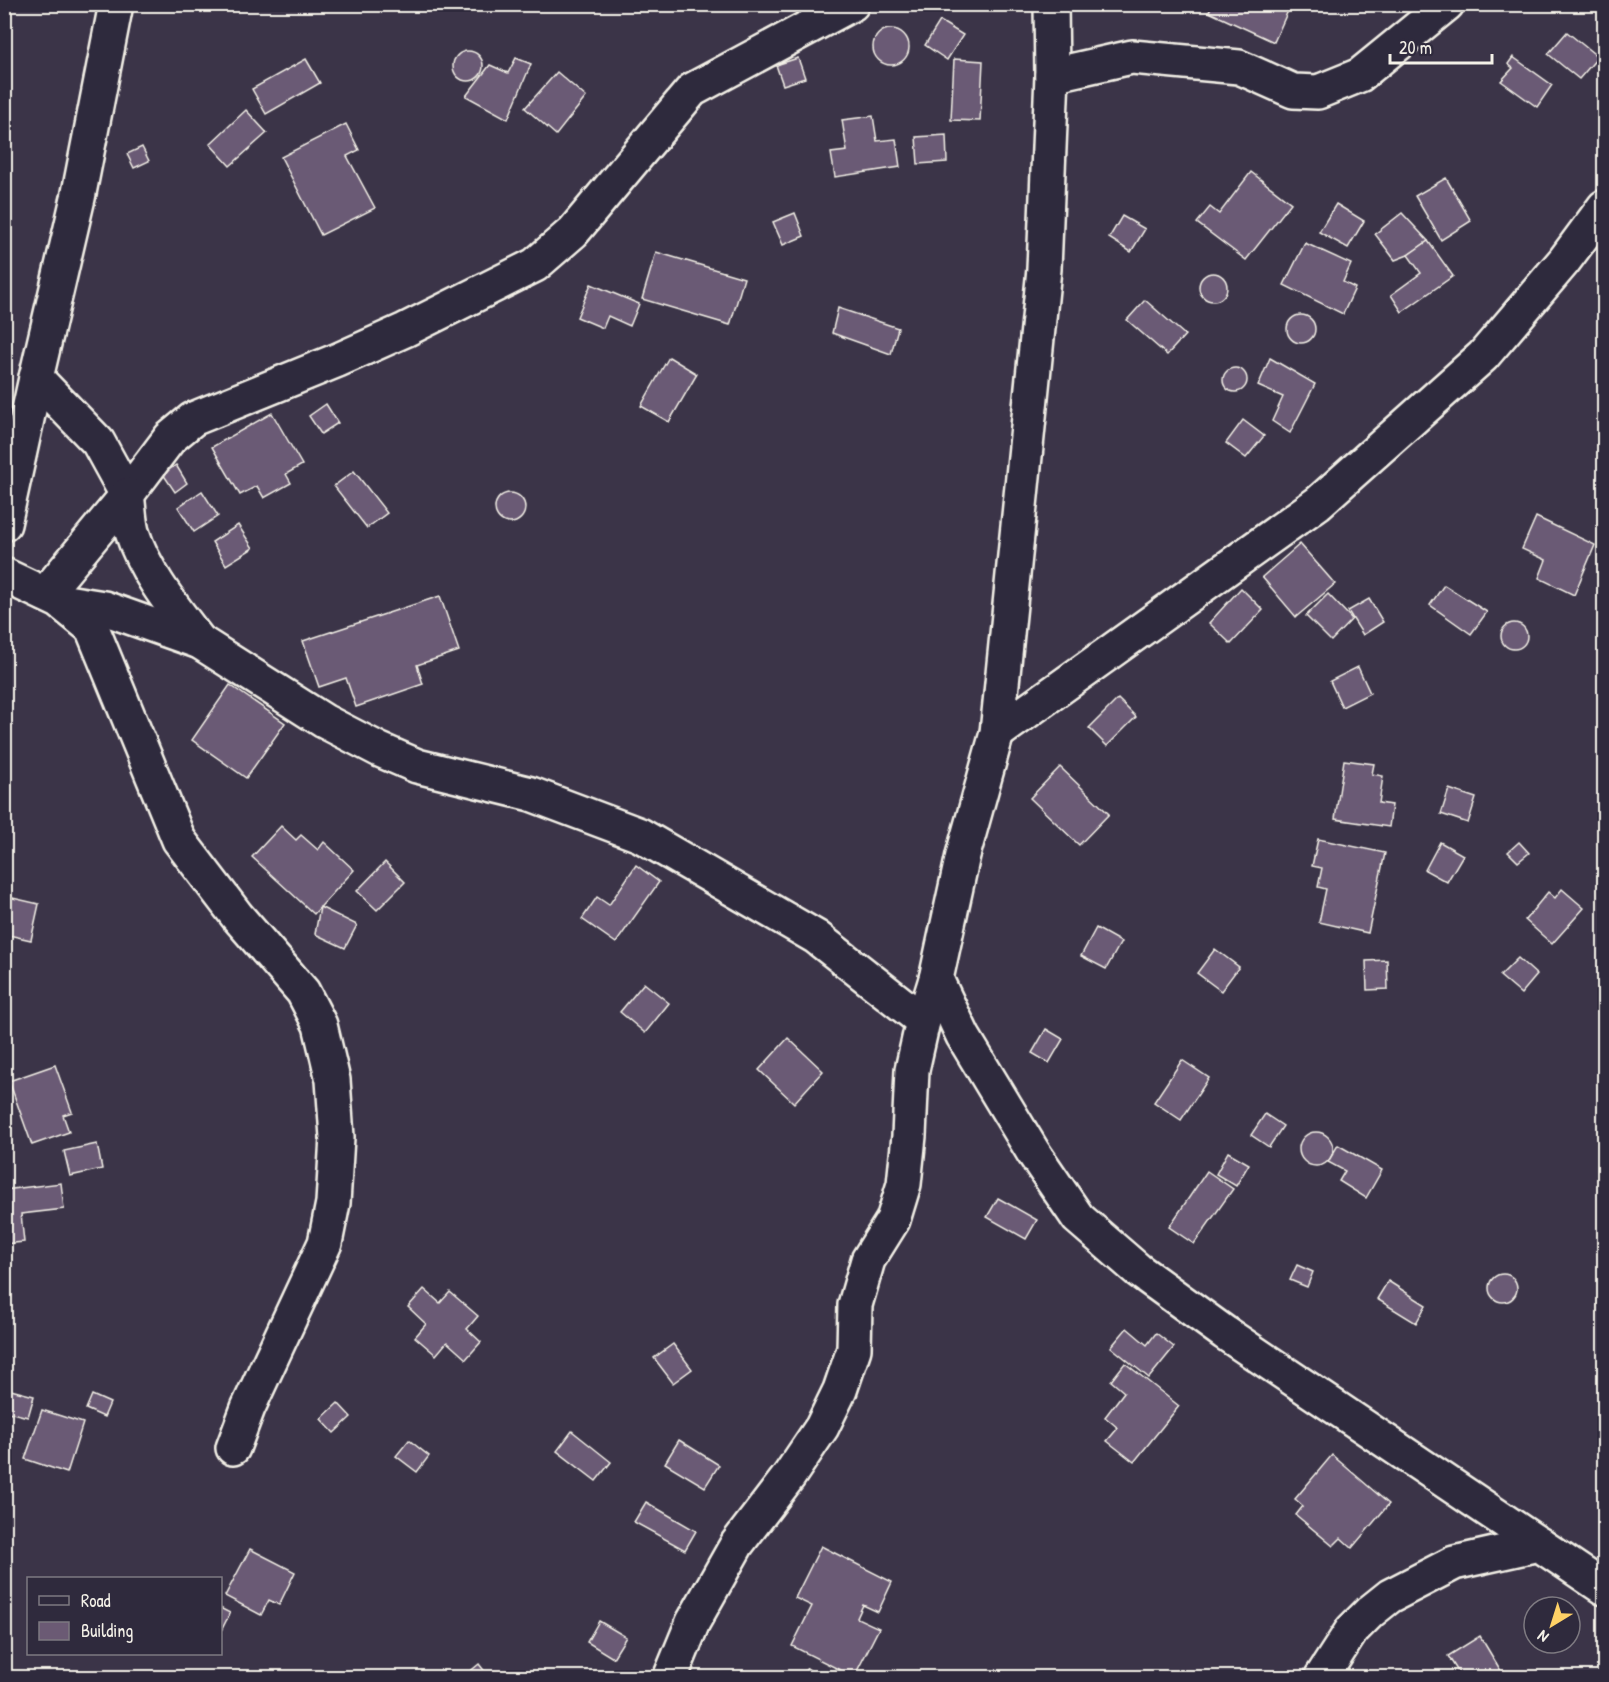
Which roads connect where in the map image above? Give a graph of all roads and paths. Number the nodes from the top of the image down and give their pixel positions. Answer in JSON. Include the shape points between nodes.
{"nodes":[{"id":1,"x":116,"y":4,"type":"edge"},
{"id":2,"x":852,"y":4,"type":"edge"},
{"id":3,"x":1051,"y":4,"type":"edge"},
{"id":4,"x":1447,"y":4,"type":"edge"},
{"id":5,"x":1052,"y":75,"type":"junction"},
{"id":6,"x":1605,"y":207,"type":"edge"},
{"id":7,"x":36,"y":378,"type":"junction"},
{"id":8,"x":127,"y":495,"type":"junction"},
{"id":9,"x":4,"y":524,"type":"edge"},
{"id":10,"x":4,"y":575,"type":"edge"},
{"id":11,"x":52,"y":597,"type":"junction"},
{"id":12,"x":200,"y":642,"type":"junction"},
{"id":13,"x":997,"y":733,"type":"junction"},
{"id":14,"x":936,"y":979,"type":"junction"},
{"id":15,"x":923,"y":1021,"type":"junction"},
{"id":16,"x":233,"y":1448,"type":"dead end"},
{"id":17,"x":1539,"y":1544,"type":"junction"},
{"id":18,"x":1605,"y":1588,"type":"edge"},
{"id":19,"x":670,"y":1677,"type":"edge"},
{"id":20,"x":1321,"y":1677,"type":"edge"}],
"edges":[{"from":1,"to":7,"type":"street","via":[[78,198]]},
{"from":2,"to":8,"type":"street","via":[[692,90],[573,232],[535,265],[405,330],[193,419],[170,438]]},
{"from":3,"to":5,"type":"street"},
{"from":4,"to":5,"type":"street","via":[[1360,75],[1318,92],[1293,91],[1239,67],[1132,57]]},
{"from":5,"to":13,"type":"street","via":[[1044,269]]},
{"from":6,"to":13,"type":"street","via":[[1483,356],[1318,503]]},
{"from":7,"to":8,"type":"street","via":[[98,442]]},
{"from":7,"to":9,"type":"street"},
{"from":8,"to":11,"type":"street"},
{"from":8,"to":12,"type":"street","via":[[132,530],[142,556],[165,596]]},
{"from":10,"to":11,"type":"street"},
{"from":11,"to":12,"type":"street","via":[[104,608]]},
{"from":11,"to":16,"type":"street","via":[[92,628],[179,840],[237,916],[303,992],[320,1025],[333,1080],[337,1137],[333,1203],[325,1244]]},
{"from":12,"to":15,"type":"street","via":[[324,721],[380,750],[417,766],[531,794],[640,835],[816,937]]},
{"from":13,"to":14,"type":"street","via":[[963,855]]},
{"from":14,"to":15,"type":"street"},
{"from":14,"to":17,"type":"street","via":[[963,1036],[1078,1218],[1138,1270],[1225,1333]]},
{"from":15,"to":19,"type":"street","via":[[912,1070],[904,1184],[892,1220],[868,1260],[855,1305],[854,1349],[840,1390],[822,1427],[789,1476],[736,1544],[693,1622]]},
{"from":17,"to":18,"type":"street"},
{"from":17,"to":20,"type":"street","via":[[1454,1563],[1390,1596],[1352,1630]]}]}
